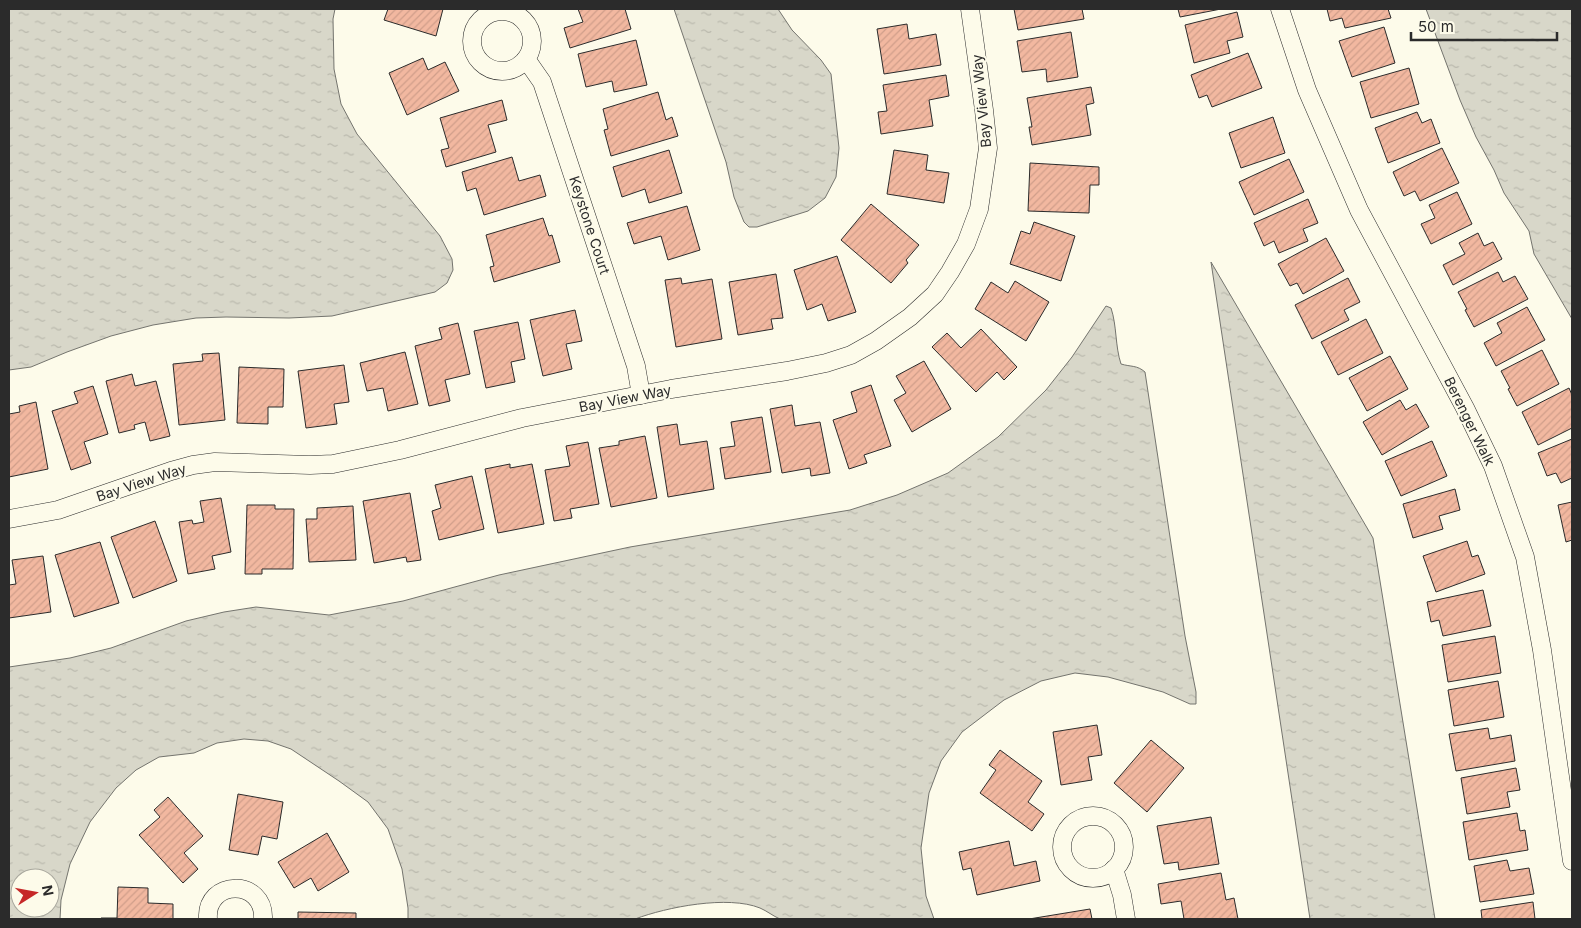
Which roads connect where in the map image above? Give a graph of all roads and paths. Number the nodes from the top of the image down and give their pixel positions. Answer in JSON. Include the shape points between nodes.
{"nodes":[{"id":1,"x":970,"y":9,"type":"edge"},
{"id":2,"x":1280,"y":9,"type":"edge"},
{"id":3,"x":526,"y":60,"type":"dead end"},
{"id":4,"x":641,"y":395,"type":"junction"},
{"id":5,"x":9,"y":519,"type":"edge"},
{"id":6,"x":1572,"y":861,"type":"edge"},
{"id":7,"x":1114,"y":869,"type":"dead end"},
{"id":8,"x":208,"y":919,"type":"edge"},
{"id":9,"x":263,"y":919,"type":"edge"},
{"id":10,"x":1126,"y":919,"type":"edge"}],
"edges":[{"from":1,"to":4,"type":"street","name":"Bay View Way","via":[[988,148],[985,176],[979,209],[966,244],[935,294],[910,317],[851,355],[787,371]]},
{"from":2,"to":6,"type":"street","name":"Berenger Walk","via":[[1307,90],[1359,210],[1493,466],[1525,557],[1542,650]]},
{"from":3,"to":4,"type":"street","name":"Keystone Court","via":[[542,82],[636,366]]},
{"from":4,"to":5,"type":"street","name":"Bay View Way","via":[[522,418],[333,464],[215,462],[194,465],[58,510]]},
{"from":7,"to":10,"type":"street"},
{"from":8,"to":9,"type":"street","via":[[214,898],[221,892],[238,888],[247,890],[261,903]]}]}
